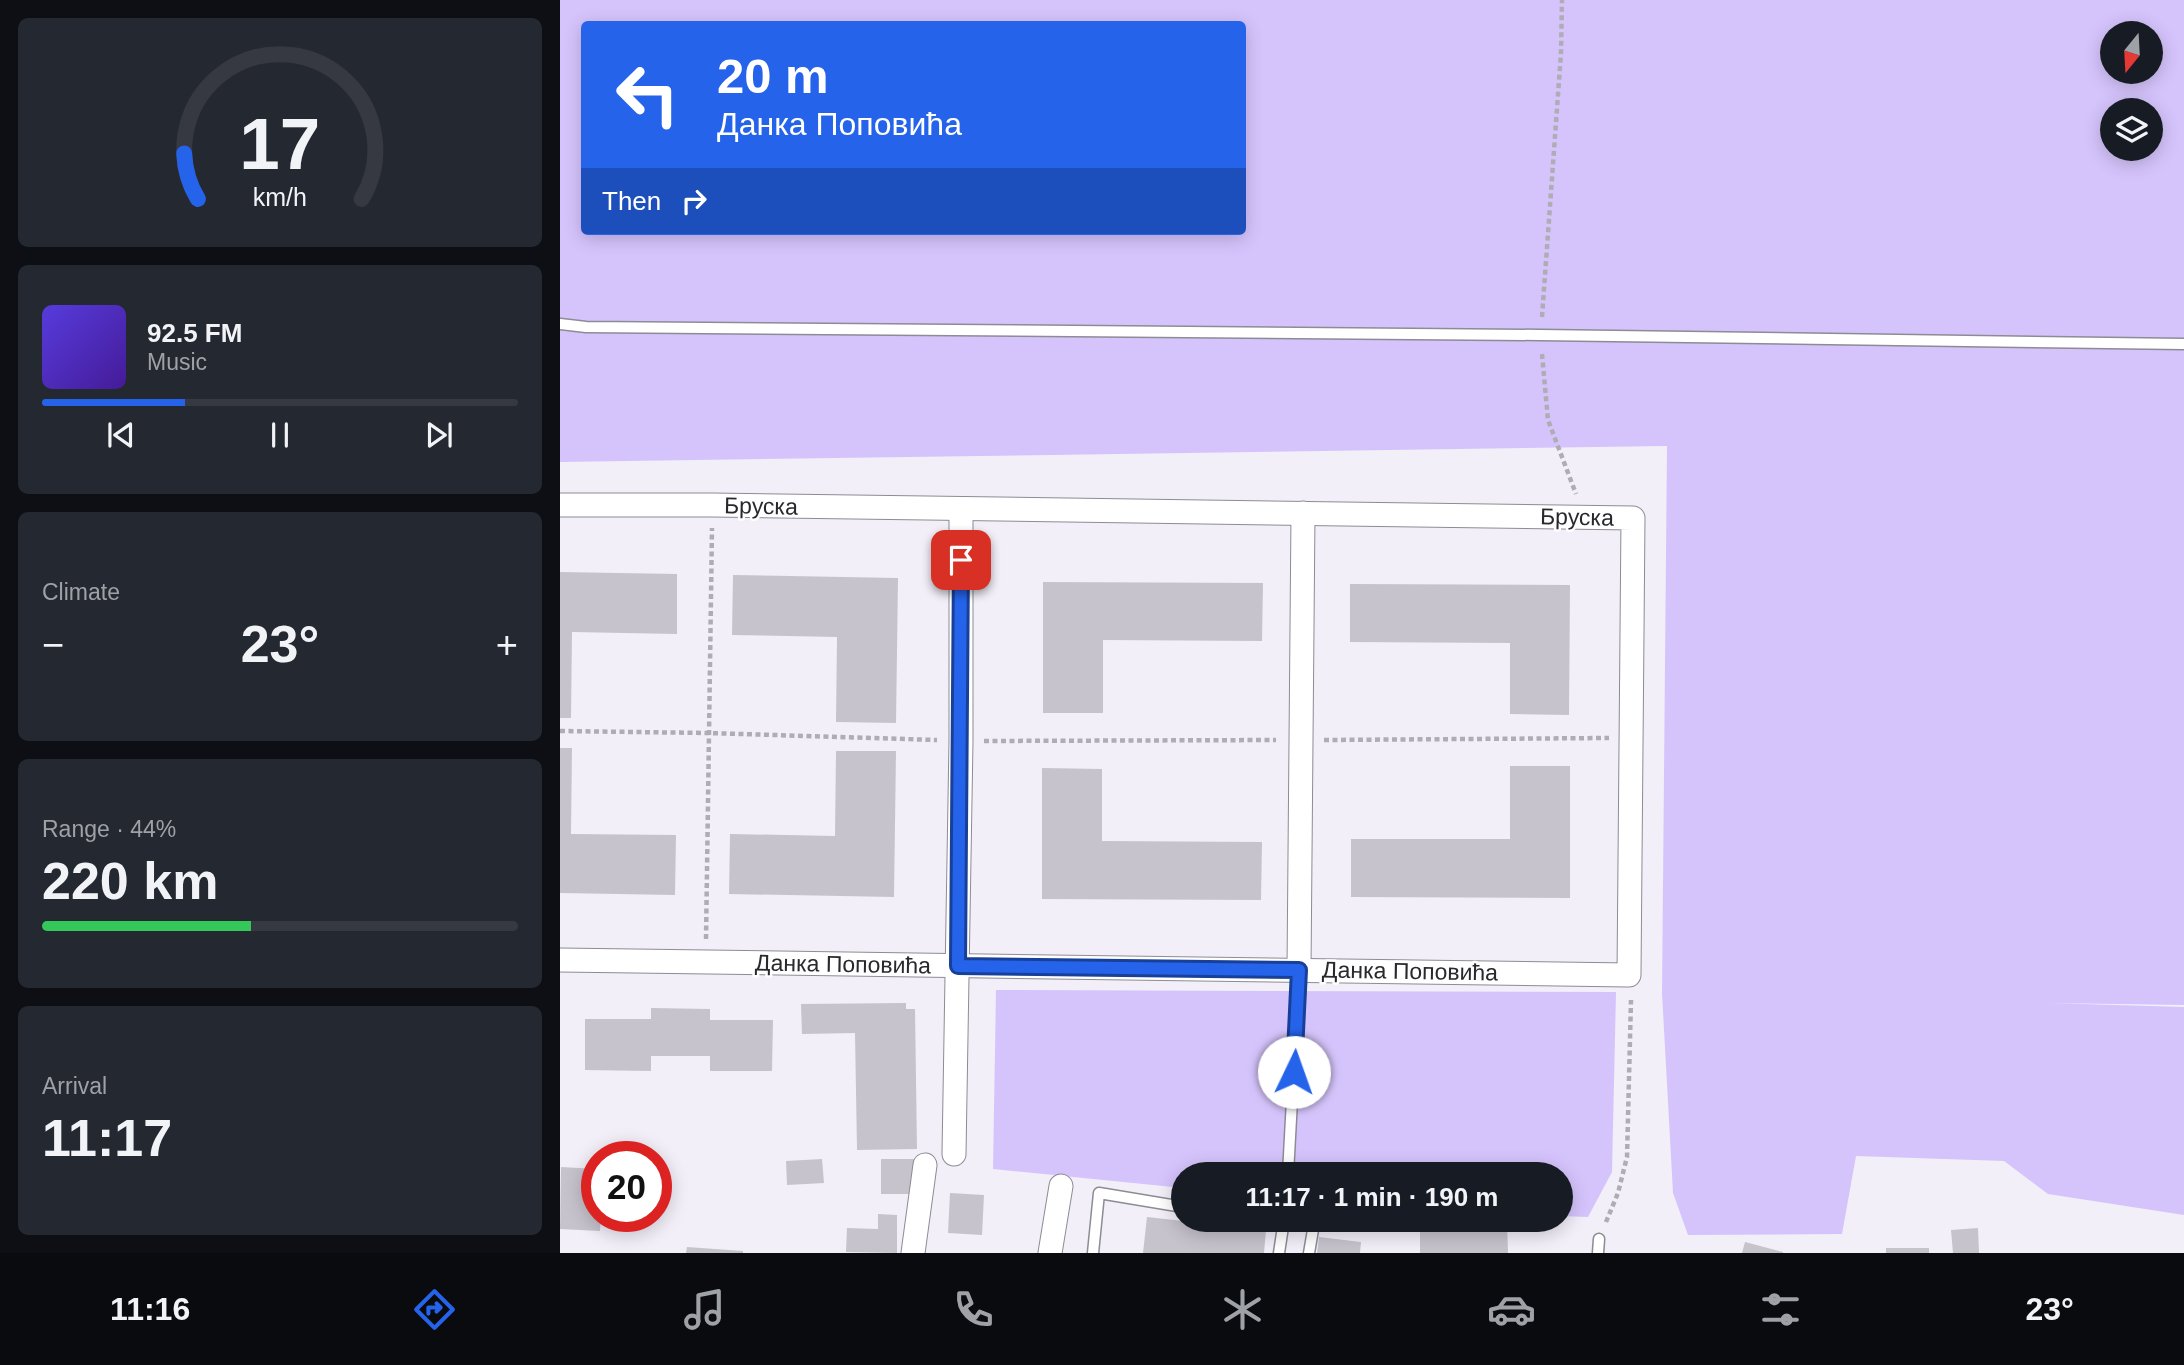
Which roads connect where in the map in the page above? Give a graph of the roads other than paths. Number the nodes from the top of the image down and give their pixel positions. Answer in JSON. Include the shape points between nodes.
{"nodes":[{"id":1,"x":560,"y":324,"type":"edge"},
{"id":2,"x":2184,"y":344,"type":"edge"},
{"id":3,"x":560,"y":505,"type":"edge"},
{"id":4,"x":961,"y":509,"type":"junction"},
{"id":5,"x":1303,"y":513,"type":"junction"},
{"id":6,"x":560,"y":960,"type":"edge"},
{"id":7,"x":958,"y":966,"type":"junction"},
{"id":8,"x":1299,"y":970,"type":"junction"},
{"id":9,"x":1629,"y":975,"type":"joint"},
{"id":10,"x":954,"y":1154,"type":"dead end"},
{"id":11,"x":1289,"y":1162,"type":"edge"},
{"id":12,"x":925,"y":1164,"type":"dead end"},
{"id":13,"x":1061,"y":1186,"type":"dead end"},
{"id":14,"x":1171,"y":1205,"type":"edge"},
{"id":15,"x":1282,"y":1232,"type":"edge"},
{"id":16,"x":1313,"y":1232,"type":"edge"},
{"id":17,"x":1599,"y":1239,"type":"road end"},
{"id":18,"x":913,"y":1253,"type":"edge"},
{"id":19,"x":1051,"y":1253,"type":"edge"},
{"id":20,"x":1093,"y":1253,"type":"edge"},
{"id":21,"x":1279,"y":1253,"type":"edge"},
{"id":22,"x":1309,"y":1253,"type":"edge"},
{"id":23,"x":1598,"y":1253,"type":"edge"}],
"edges":[{"from":1,"to":2,"type":"lane"},
{"from":3,"to":4,"type":"street","name":"Бруска"},
{"from":4,"to":5,"type":"street","name":"Бруска"},
{"from":4,"to":7,"type":"street"},
{"from":5,"to":8,"type":"street"},
{"from":5,"to":9,"type":"street","name":"Бруска","via":[[1633,518]]},
{"from":6,"to":7,"type":"street","name":"Данка Поповића"},
{"from":7,"to":8,"type":"street","name":"Данка Поповића"},
{"from":7,"to":10,"type":"street"},
{"from":8,"to":9,"type":"street","name":"Данка Поповића"},
{"from":8,"to":11,"type":"lane"},
{"from":12,"to":18,"type":"street"},
{"from":13,"to":19,"type":"street"},
{"from":14,"to":20,"type":"lane","via":[[1099,1193]]},
{"from":15,"to":21,"type":"lane"},
{"from":16,"to":22,"type":"lane"},
{"from":17,"to":23,"type":"lane"}]}
